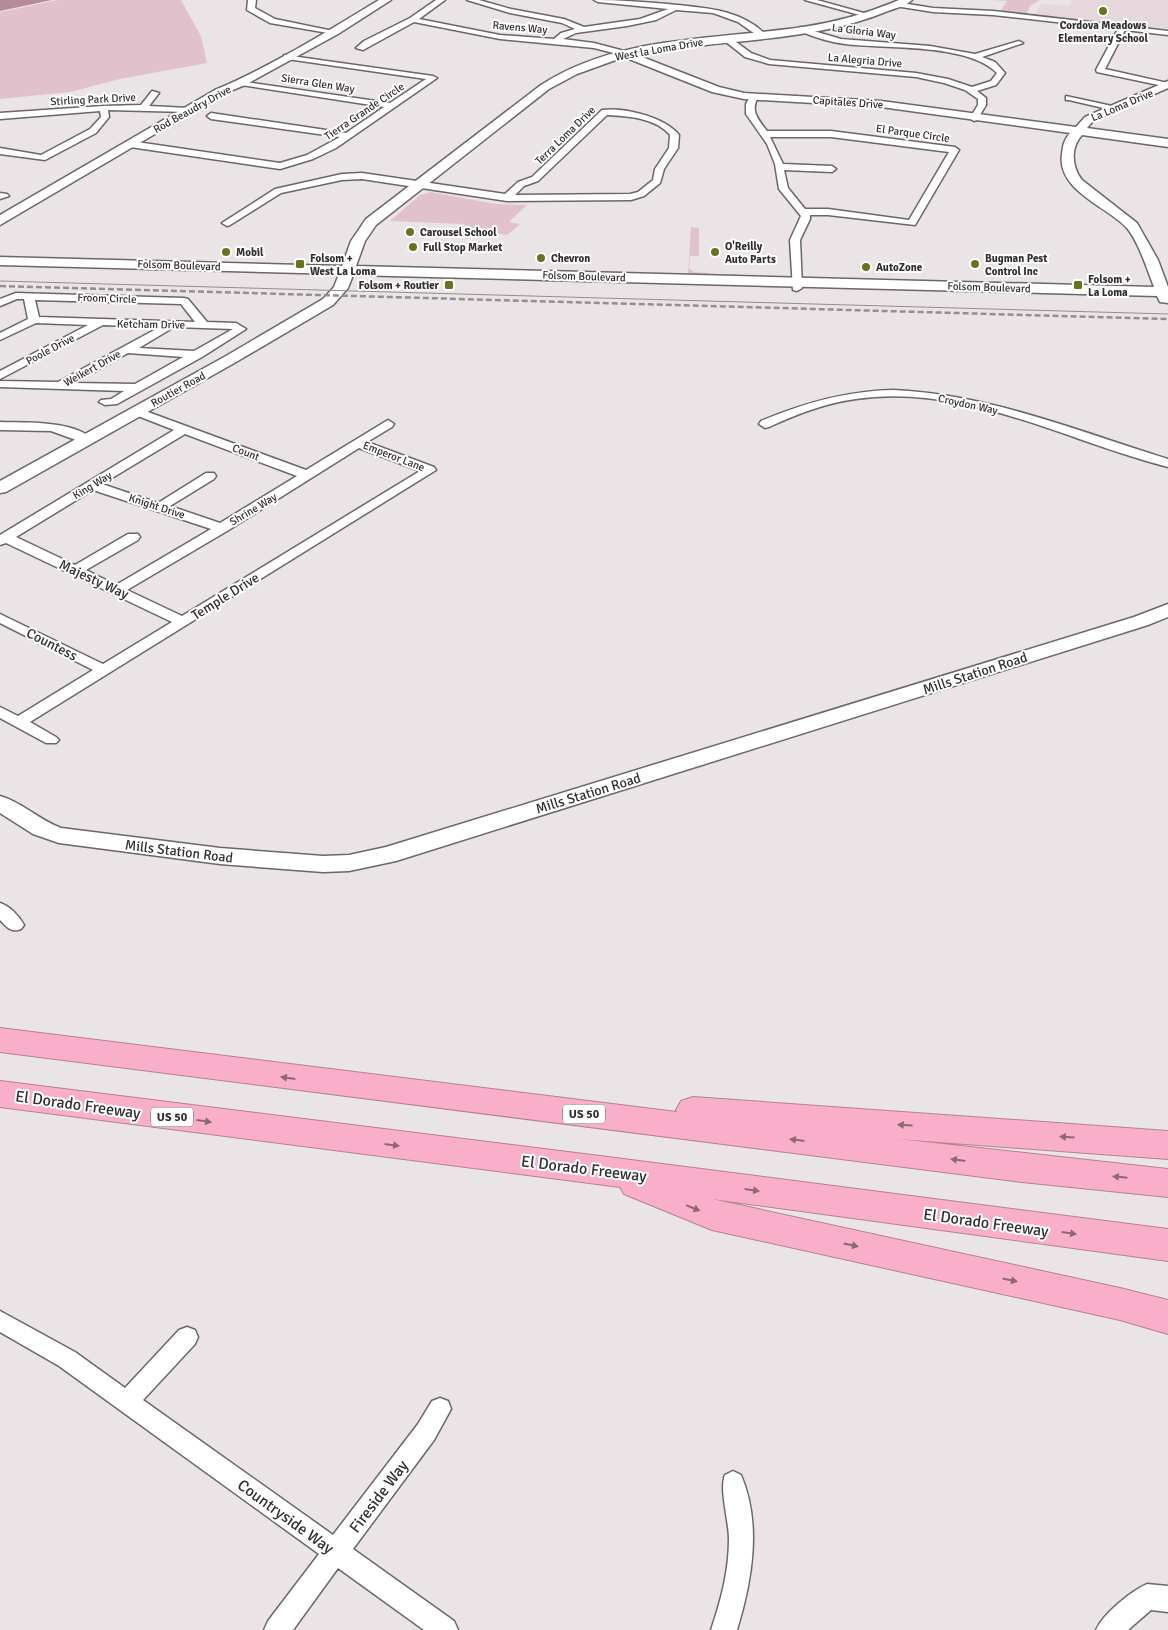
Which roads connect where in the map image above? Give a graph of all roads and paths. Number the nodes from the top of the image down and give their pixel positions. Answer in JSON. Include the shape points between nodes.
{"nodes":[{"id":1,"x":252,"y":0,"type":"edge"},
{"id":2,"x":386,"y":0,"type":"edge"},
{"id":3,"x":441,"y":0,"type":"edge"},
{"id":4,"x":471,"y":0,"type":"edge"},
{"id":5,"x":598,"y":0,"type":"edge"},
{"id":6,"x":810,"y":0,"type":"edge"},
{"id":7,"x":902,"y":2,"type":"edge"},
{"id":8,"x":261,"y":7,"type":"dead end"},
{"id":9,"x":674,"y":7,"type":"junction"},
{"id":10,"x":867,"y":15,"type":"junction"},
{"id":11,"x":413,"y":20,"type":"junction"},
{"id":12,"x":293,"y":23,"type":"junction"},
{"id":13,"x":1122,"y":28,"type":"junction"},
{"id":14,"x":582,"y":29,"type":"junction"},
{"id":15,"x":803,"y":29,"type":"junction"},
{"id":16,"x":334,"y":32,"type":"junction"},
{"id":17,"x":1168,"y":33,"type":"edge"},
{"id":18,"x":761,"y":34,"type":"junction"},
{"id":19,"x":725,"y":38,"type":"junction"},
{"id":20,"x":556,"y":41,"type":"junction"},
{"id":21,"x":1018,"y":43,"type":"dead end"},
{"id":22,"x":360,"y":48,"type":"dead end"},
{"id":23,"x":625,"y":54,"type":"junction"},
{"id":24,"x":977,"y":56,"type":"junction"},
{"id":25,"x":287,"y":57,"type":"junction"},
{"id":26,"x":241,"y":83,"type":"junction"},
{"id":27,"x":1167,"y":85,"type":"edge"},
{"id":28,"x":972,"y":89,"type":"junction"},
{"id":29,"x":155,"y":93,"type":"dead end"},
{"id":30,"x":754,"y":97,"type":"junction"},
{"id":31,"x":1069,"y":98,"type":"dead end"},
{"id":32,"x":392,"y":106,"type":"junction"},
{"id":33,"x":144,"y":107,"type":"junction"},
{"id":34,"x":104,"y":108,"type":"junction"},
{"id":35,"x":1112,"y":108,"type":"junction"},
{"id":36,"x":188,"y":110,"type":"junction"},
{"id":37,"x":0,"y":116,"type":"edge"},
{"id":38,"x":211,"y":116,"type":"dead end"},
{"id":39,"x":974,"y":118,"type":"junction"},
{"id":40,"x":1078,"y":131,"type":"junction"},
{"id":41,"x":766,"y":134,"type":"junction"},
{"id":42,"x":348,"y":136,"type":"junction"},
{"id":43,"x":1168,"y":143,"type":"edge"},
{"id":44,"x":130,"y":144,"type":"junction"},
{"id":45,"x":0,"y":151,"type":"edge"},
{"id":46,"x":780,"y":167,"type":"junction"},
{"id":47,"x":832,"y":169,"type":"dead end"},
{"id":48,"x":418,"y":184,"type":"junction"},
{"id":49,"x":507,"y":198,"type":"junction"},
{"id":50,"x":804,"y":212,"type":"junction"},
{"id":51,"x":0,"y":221,"type":"edge"},
{"id":52,"x":227,"y":223,"type":"dead end"},
{"id":53,"x":0,"y":261,"type":"edge"},
{"id":54,"x":183,"y":265,"type":"junction"},
{"id":55,"x":0,"y":267,"type":"edge"},
{"id":56,"x":119,"y":270,"type":"junction"},
{"id":57,"x":347,"y":274,"type":"junction"},
{"id":58,"x":554,"y":275,"type":"junction"},
{"id":59,"x":493,"y":282,"type":"junction"},
{"id":60,"x":798,"y":285,"type":"junction"},
{"id":61,"x":1166,"y":295,"type":"edge"},
{"id":62,"x":29,"y":296,"type":"junction"},
{"id":63,"x":0,"y":303,"type":"edge"},
{"id":64,"x":34,"y":320,"type":"junction"},
{"id":65,"x":100,"y":323,"type":"junction"},
{"id":66,"x":172,"y":325,"type":"junction"},
{"id":67,"x":204,"y":325,"type":"junction"},
{"id":68,"x":0,"y":337,"type":"edge"},
{"id":69,"x":126,"y":350,"type":"junction"},
{"id":70,"x":200,"y":353,"type":"junction"},
{"id":71,"x":228,"y":360,"type":"junction"},
{"id":72,"x":0,"y":376,"type":"edge"},
{"id":73,"x":0,"y":384,"type":"edge"},
{"id":74,"x":59,"y":386,"type":"junction"},
{"id":75,"x":141,"y":387,"type":"junction"},
{"id":76,"x":170,"y":393,"type":"junction"},
{"id":77,"x":105,"y":402,"type":"dead end"},
{"id":78,"x":137,"y":412,"type":"junction"},
{"id":79,"x":388,"y":424,"type":"dead end"},
{"id":80,"x":765,"y":424,"type":"dead end"},
{"id":81,"x":1,"y":426,"type":"edge"},
{"id":82,"x":184,"y":429,"type":"junction"},
{"id":83,"x":87,"y":440,"type":"junction"},
{"id":84,"x":358,"y":443,"type":"junction"},
{"id":85,"x":1168,"y":463,"type":"edge"},
{"id":86,"x":430,"y":470,"type":"joint"},
{"id":87,"x":210,"y":476,"type":"dead end"},
{"id":88,"x":307,"y":476,"type":"junction"},
{"id":89,"x":92,"y":485,"type":"junction"},
{"id":90,"x":0,"y":488,"type":"edge"},
{"id":91,"x":160,"y":507,"type":"junction"},
{"id":92,"x":222,"y":528,"type":"junction"},
{"id":93,"x":133,"y":537,"type":"dead end"},
{"id":94,"x":3,"y":539,"type":"edge"},
{"id":95,"x":76,"y":570,"type":"junction"},
{"id":96,"x":117,"y":590,"type":"junction"},
{"id":97,"x":1168,"y":610,"type":"edge"},
{"id":98,"x":0,"y":618,"type":"edge"},
{"id":99,"x":184,"y":622,"type":"junction"},
{"id":100,"x":104,"y":670,"type":"junction"},
{"id":101,"x":0,"y":712,"type":"edge"},
{"id":102,"x":19,"y":722,"type":"junction"},
{"id":103,"x":51,"y":740,"type":"dead end"},
{"id":104,"x":0,"y":804,"type":"edge"},
{"id":105,"x":0,"y":909,"type":"edge"},
{"id":106,"x":15,"y":925,"type":"dead end"},
{"id":107,"x":0,"y":1040,"type":"edge"},
{"id":108,"x":332,"y":1083,"type":"junction"},
{"id":109,"x":0,"y":1094,"type":"edge"},
{"id":110,"x":1168,"y":1145,"type":"edge"},
{"id":111,"x":600,"y":1170,"type":"junction"},
{"id":112,"x":1168,"y":1183,"type":"edge"},
{"id":113,"x":1168,"y":1245,"type":"edge"},
{"id":114,"x":1168,"y":1317,"type":"edge"},
{"id":115,"x":0,"y":1321,"type":"edge"},
{"id":116,"x":187,"y":1337,"type":"dead end"},
{"id":117,"x":127,"y":1402,"type":"junction"},
{"id":118,"x":440,"y":1409,"type":"dead end"},
{"id":119,"x":733,"y":1483,"type":"dead end"},
{"id":120,"x":336,"y":1552,"type":"junction"},
{"id":121,"x":1168,"y":1599,"type":"edge"},
{"id":122,"x":277,"y":1630,"type":"edge"},
{"id":123,"x":445,"y":1630,"type":"edge"},
{"id":124,"x":724,"y":1630,"type":"edge"},
{"id":125,"x":1109,"y":1630,"type":"edge"}],
"edges":[{"from":1,"to":12,"type":"street","via":[[252,10],[273,21]]},
{"from":2,"to":16,"type":"street","name":"Rod Beaudry Drive"},
{"from":3,"to":11,"type":"street"},
{"from":4,"to":14,"type":"street","via":[[564,21]]},
{"from":5,"to":9,"type":"street"},
{"from":6,"to":10,"type":"street"},
{"from":7,"to":10,"type":"street","name":"West la Loma Drive"},
{"from":7,"to":13,"type":"street","via":[[933,10],[993,13]]},
{"from":8,"to":12,"type":"street"},
{"from":9,"to":14,"type":"street","via":[[650,19]]},
{"from":9,"to":18,"type":"street","via":[[729,15]]},
{"from":10,"to":15,"type":"street","name":"West la Loma Drive"},
{"from":11,"to":20,"type":"street","name":"Ravens Way","via":[[480,34]]},
{"from":11,"to":22,"type":"street"},
{"from":12,"to":16,"type":"street"},
{"from":13,"to":17,"type":"street"},
{"from":13,"to":27,"type":"street","via":[[1100,70]]},
{"from":14,"to":20,"type":"street"},
{"from":15,"to":18,"type":"street","name":"West la Loma Drive"},
{"from":15,"to":24,"type":"street","name":"La Gloria Way","via":[[846,42],[926,45]]},
{"from":16,"to":25,"type":"street","name":"Rod Beaudry Drive"},
{"from":18,"to":19,"type":"street","name":"West la Loma Drive"},
{"from":19,"to":23,"type":"street","name":"West la Loma Drive"},
{"from":19,"to":28,"type":"street","name":"La Alegria Drive","via":[[748,54],[769,62],[926,76]]},
{"from":20,"to":23,"type":"street","name":"Ravens Way","via":[[593,45]]},
{"from":21,"to":24,"type":"street"},
{"from":23,"to":30,"type":"street","name":"Capitales Drive","via":[[716,90]]},
{"from":23,"to":48,"type":"street","name":"West la Loma Drive","via":[[588,65],[553,81]]},
{"from":24,"to":28,"type":"street","name":"La Gloria Way","via":[[994,64],[1001,73],[994,82]]},
{"from":25,"to":26,"type":"street","name":"Rod Beaudry Drive"},
{"from":25,"to":32,"type":"street","name":"Tierra Grande Circle","via":[[433,78]]},
{"from":26,"to":32,"type":"street","name":"Sierra Glen Way"},
{"from":26,"to":36,"type":"street","name":"Rod Beaudry Drive"},
{"from":27,"to":35,"type":"street","name":"La Loma Drive"},
{"from":28,"to":39,"type":"street","via":[[983,101]]},
{"from":29,"to":33,"type":"street"},
{"from":30,"to":39,"type":"street","name":"Capitales Drive","via":[[865,102]]},
{"from":30,"to":41,"type":"street","via":[[750,114]]},
{"from":31,"to":35,"type":"street"},
{"from":32,"to":42,"type":"street","name":"Tierra Grande Circle"},
{"from":33,"to":34,"type":"street","name":"Stirling Park Drive"},
{"from":33,"to":36,"type":"street","name":"Stirling Park Drive"},
{"from":34,"to":37,"type":"street","name":"Stirling Park Drive"},
{"from":34,"to":45,"type":"street","via":[[105,117],[98,126],[42,158]]},
{"from":35,"to":40,"type":"street","name":"La Loma Drive","via":[[1088,119]]},
{"from":36,"to":44,"type":"street","name":"Rod Beaudry Drive"},
{"from":38,"to":42,"type":"street"},
{"from":39,"to":40,"type":"street","name":"Capitales Drive"},
{"from":40,"to":43,"type":"street","name":"Capitales Drive"},
{"from":40,"to":61,"type":"street","name":"La Loma Drive","via":[[1067,151],[1072,174],[1087,192],[1132,226]]},
{"from":41,"to":46,"type":"street"},
{"from":41,"to":50,"type":"street","name":"El Parque Circle","via":[[831,134],[955,150],[912,223]]},
{"from":42,"to":44,"type":"street","name":"Tierra Grande Circle","via":[[320,153],[280,166]]},
{"from":44,"to":51,"type":"street","name":"Rod Beaudry Drive"},
{"from":46,"to":47,"type":"street"},
{"from":46,"to":50,"type":"street","via":[[784,189]]},
{"from":48,"to":49,"type":"street","name":"Terra Loma Drive"},
{"from":48,"to":52,"type":"street","name":"Terra Loma Drive","via":[[362,176],[332,179],[278,191]]},
{"from":48,"to":57,"type":"street","name":"West la Loma Drive","via":[[370,222],[358,241]]},
{"from":49,"to":49,"type":"street","name":"Terra Loma Drive","via":[[636,196],[657,181],[658,170],[675,144],[675,138],[670,130],[652,120],[605,112],[535,179],[521,184]]},
{"from":50,"to":60,"type":"street","via":[[805,222],[795,240]]},
{"from":53,"to":54,"type":"street","name":"Folsom Boulevard"},
{"from":54,"to":56,"type":"street"},
{"from":54,"to":57,"type":"street","name":"Folsom Boulevard"},
{"from":55,"to":56,"type":"street","name":"Folsom Boulevard"},
{"from":56,"to":57,"type":"street","name":"Folsom Boulevard"},
{"from":57,"to":58,"type":"street","name":"Folsom Boulevard"},
{"from":57,"to":59,"type":"street","name":"Folsom Boulevard"},
{"from":57,"to":71,"type":"street","name":"Routier Road","via":[[341,288],[328,302]]},
{"from":58,"to":59,"type":"street","via":[[546,279]]},
{"from":58,"to":60,"type":"street","name":"Folsom Boulevard"},
{"from":59,"to":60,"type":"street","name":"Folsom Boulevard"},
{"from":60,"to":61,"type":"street","name":"Folsom Boulevard"},
{"from":62,"to":63,"type":"street","name":"Froom Circle","via":[[16,296]]},
{"from":62,"to":64,"type":"street"},
{"from":62,"to":67,"type":"street","name":"Froom Circle","via":[[184,301]]},
{"from":64,"to":65,"type":"street","name":"Ketcham Drive"},
{"from":64,"to":68,"type":"street"},
{"from":65,"to":66,"type":"street","name":"Ketcham Drive"},
{"from":65,"to":72,"type":"street","name":"Poole Drive"},
{"from":66,"to":67,"type":"street","name":"Ketcham Drive"},
{"from":66,"to":69,"type":"street","name":"Weikert Drive"},
{"from":67,"to":70,"type":"street","name":"Ketcham Drive","via":[[236,326],[241,330]]},
{"from":69,"to":70,"type":"street","name":"Weikert Drive"},
{"from":69,"to":74,"type":"street","name":"Weikert Drive"},
{"from":70,"to":71,"type":"street","name":"Weikert Drive"},
{"from":70,"to":75,"type":"street"},
{"from":71,"to":76,"type":"street","name":"Routier Road"},
{"from":73,"to":74,"type":"street"},
{"from":74,"to":75,"type":"street"},
{"from":75,"to":76,"type":"street"},
{"from":75,"to":77,"type":"street","via":[[113,402]]},
{"from":76,"to":78,"type":"street","name":"Routier Road"},
{"from":78,"to":82,"type":"street","name":"Count"},
{"from":78,"to":83,"type":"street","name":"Routier Road"},
{"from":79,"to":84,"type":"street","name":"Shrine Way"},
{"from":80,"to":85,"type":"street","name":"Croydon Way","via":[[800,408],[854,396],[934,396],[1006,412]]},
{"from":81,"to":83,"type":"street","via":[[52,427]]},
{"from":82,"to":88,"type":"street","name":"Count"},
{"from":82,"to":89,"type":"street","name":"King Way"},
{"from":83,"to":90,"type":"street","name":"Routier Road"},
{"from":84,"to":86,"type":"street","name":"Emperor Lane"},
{"from":84,"to":88,"type":"street","name":"Shrine Way"},
{"from":86,"to":99,"type":"street","name":"Temple Drive"},
{"from":87,"to":91,"type":"street"},
{"from":88,"to":92,"type":"street","name":"Shrine Way"},
{"from":89,"to":91,"type":"street","name":"Knight Drive"},
{"from":89,"to":94,"type":"street","name":"King Way"},
{"from":91,"to":92,"type":"street","name":"Knight Drive"},
{"from":92,"to":96,"type":"street","name":"Shrine Way"},
{"from":93,"to":95,"type":"street"},
{"from":94,"to":95,"type":"street","name":"Majesty Way"},
{"from":95,"to":96,"type":"street","name":"Majesty Way"},
{"from":96,"to":99,"type":"street","name":"Majesty Way"},
{"from":97,"to":104,"type":"street","name":"Mills Station Road","via":[[388,855],[349,862],[323,864],[230,857],[94,841],[41,829]]},
{"from":98,"to":100,"type":"street","name":"Countess"},
{"from":99,"to":100,"type":"street","name":"Temple Drive"},
{"from":100,"to":102,"type":"street","name":"Temple Drive"},
{"from":101,"to":102,"type":"street"},
{"from":102,"to":103,"type":"street"},
{"from":105,"to":106,"type":"street"},
{"from":108,"to":107,"type":"highway","number":"US 50","one_way":true},
{"from":110,"to":108,"type":"highway","one_way":true},
{"from":112,"to":108,"type":"highway","number":"US 50","one_way":true},
{"from":109,"to":111,"type":"highway","name":"El Dorado Freeway","number":"US 50","one_way":true},
{"from":111,"to":113,"type":"highway","name":"El Dorado Freeway","number":"US 50","one_way":true},
{"from":111,"to":114,"type":"highway","one_way":true,"via":[[712,1215]]},
{"from":115,"to":117,"type":"street","name":"Countryside Way","via":[[67,1360]]},
{"from":116,"to":117,"type":"street"},
{"from":117,"to":120,"type":"street","name":"Countryside Way"},
{"from":118,"to":120,"type":"street","name":"Fireside Way"},
{"from":119,"to":124,"type":"street","via":[[741,1516],[742,1559]]},
{"from":120,"to":122,"type":"street","name":"Fireside Way"},
{"from":120,"to":123,"type":"street","name":"Countryside Way"},
{"from":121,"to":125,"type":"street","via":[[1147,1597]]}]}
